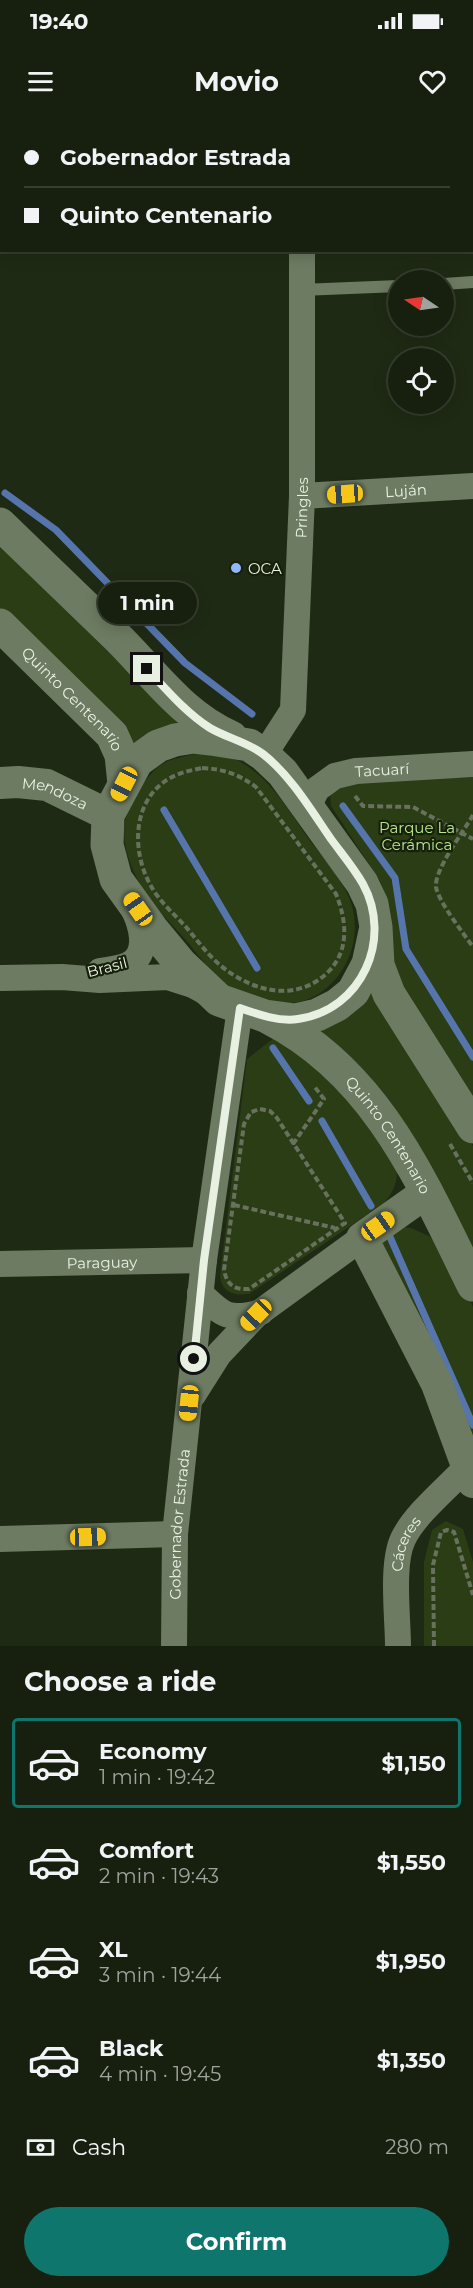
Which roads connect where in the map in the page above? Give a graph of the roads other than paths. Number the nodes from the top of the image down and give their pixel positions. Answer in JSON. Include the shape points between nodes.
{"nodes":[{"id":1,"x":302,"y":252,"type":"edge"},
{"id":2,"x":473,"y":282,"type":"edge"},
{"id":3,"x":454,"y":283,"type":"edge"},
{"id":4,"x":388,"y":286,"type":"edge"},
{"id":5,"x":301,"y":290,"type":"junction"},
{"id":6,"x":473,"y":486,"type":"edge"},
{"id":7,"x":302,"y":496,"type":"junction"},
{"id":8,"x":0,"y":524,"type":"edge"},
{"id":9,"x":0,"y":625,"type":"edge"},
{"id":10,"x":256,"y":750,"type":"junction"},
{"id":11,"x":473,"y":764,"type":"edge"},
{"id":12,"x":0,"y":783,"type":"edge"},
{"id":13,"x":124,"y":784,"type":"junction"},
{"id":14,"x":308,"y":807,"type":"junction"},
{"id":15,"x":108,"y":814,"type":"junction"},
{"id":16,"x":116,"y":879,"type":"junction"},
{"id":17,"x":376,"y":927,"type":"junction"},
{"id":18,"x":62,"y":977,"type":"junction"},
{"id":19,"x":0,"y":978,"type":"edge"},
{"id":20,"x":241,"y":1008,"type":"junction"},
{"id":21,"x":473,"y":1127,"type":"edge"},
{"id":22,"x":427,"y":1192,"type":"junction"},
{"id":23,"x":350,"y":1233,"type":"junction"},
{"id":24,"x":204,"y":1260,"type":"junction"},
{"id":25,"x":0,"y":1264,"type":"edge"},
{"id":26,"x":473,"y":1285,"type":"edge"},
{"id":27,"x":200,"y":1293,"type":"junction"},
{"id":28,"x":261,"y":1312,"type":"junction"},
{"id":29,"x":189,"y":1403,"type":"junction"},
{"id":30,"x":471,"y":1474,"type":"edge"},
{"id":31,"x":175,"y":1534,"type":"junction"},
{"id":32,"x":0,"y":1539,"type":"edge"},
{"id":33,"x":174,"y":1646,"type":"edge"},
{"id":34,"x":398,"y":1646,"type":"edge"}],
"edges":[{"from":1,"to":5,"type":"street","name":"Pringles"},
{"from":2,"to":3,"type":"lane"},
{"from":4,"to":5,"type":"lane"},
{"from":5,"to":7,"type":"street","name":"Pringles"},
{"from":6,"to":7,"type":"street","name":"Luján"},
{"from":7,"to":10,"type":"street","name":"Pringles","via":[[293,710]]},
{"from":8,"to":10,"type":"main road","via":[[188,711],[210,728]]},
{"from":9,"to":13,"type":"main road","name":"Quinto Centenario","via":[[112,735],[121,755]]},
{"from":10,"to":13,"type":"main road","via":[[202,738],[176,740],[158,746],[137,761]]},
{"from":10,"to":14,"type":"main road","via":[[284,773]]},
{"from":11,"to":14,"type":"street","name":"Tacuarí","via":[[356,771],[335,776],[317,789]]},
{"from":12,"to":15,"type":"street","name":"Mendoza","via":[[47,785]]},
{"from":13,"to":15,"type":"main road"},
{"from":14,"to":17,"type":"main road","via":[[362,883],[372,904]]},
{"from":15,"to":16,"type":"main road","name":"Quinto Centenario","via":[[106,845]]},
{"from":16,"to":18,"type":"street","name":"Brasil","via":[[141,926],[140,953],[120,968]]},
{"from":16,"to":20,"type":"main road","name":"Quinto Centenario","via":[[181,964]]},
{"from":17,"to":20,"type":"main road","via":[[368,964],[353,992],[337,1005],[296,1020]]},
{"from":17,"to":21,"type":"main road","via":[[378,965],[389,994]]},
{"from":18,"to":19,"type":"street","name":"Brasil"},
{"from":18,"to":20,"type":"street","name":"Brasil","via":[[168,977],[193,984]]},
{"from":20,"to":22,"type":"main road","name":"Quinto Centenario","via":[[295,1031],[356,1082]]},
{"from":20,"to":24,"type":"street","name":"Gobernador Estrada"},
{"from":22,"to":23,"type":"street","name":"Gobernador Estrada"},
{"from":22,"to":26,"type":"main road","name":"Quinto Centenario"},
{"from":23,"to":28,"type":"street","name":"Gobernador Estrada"},
{"from":23,"to":30,"type":"street","via":[[437,1384]]},
{"from":24,"to":25,"type":"street","name":"Paraguay"},
{"from":24,"to":27,"type":"street","name":"Gobernador Estrada"},
{"from":27,"to":28,"type":"street","via":[[218,1311],[239,1318]]},
{"from":27,"to":29,"type":"street","name":"Gobernador Estrada"},
{"from":28,"to":29,"type":"street","name":"Gobernador Estrada","via":[[219,1354]]},
{"from":29,"to":31,"type":"street","name":"Gobernador Estrada"},
{"from":30,"to":34,"type":"street","name":"Cáceres","via":[[414,1523],[402,1540],[397,1565]]},
{"from":31,"to":32,"type":"street"},
{"from":31,"to":33,"type":"street","name":"Gobernador Estrada"}]}
